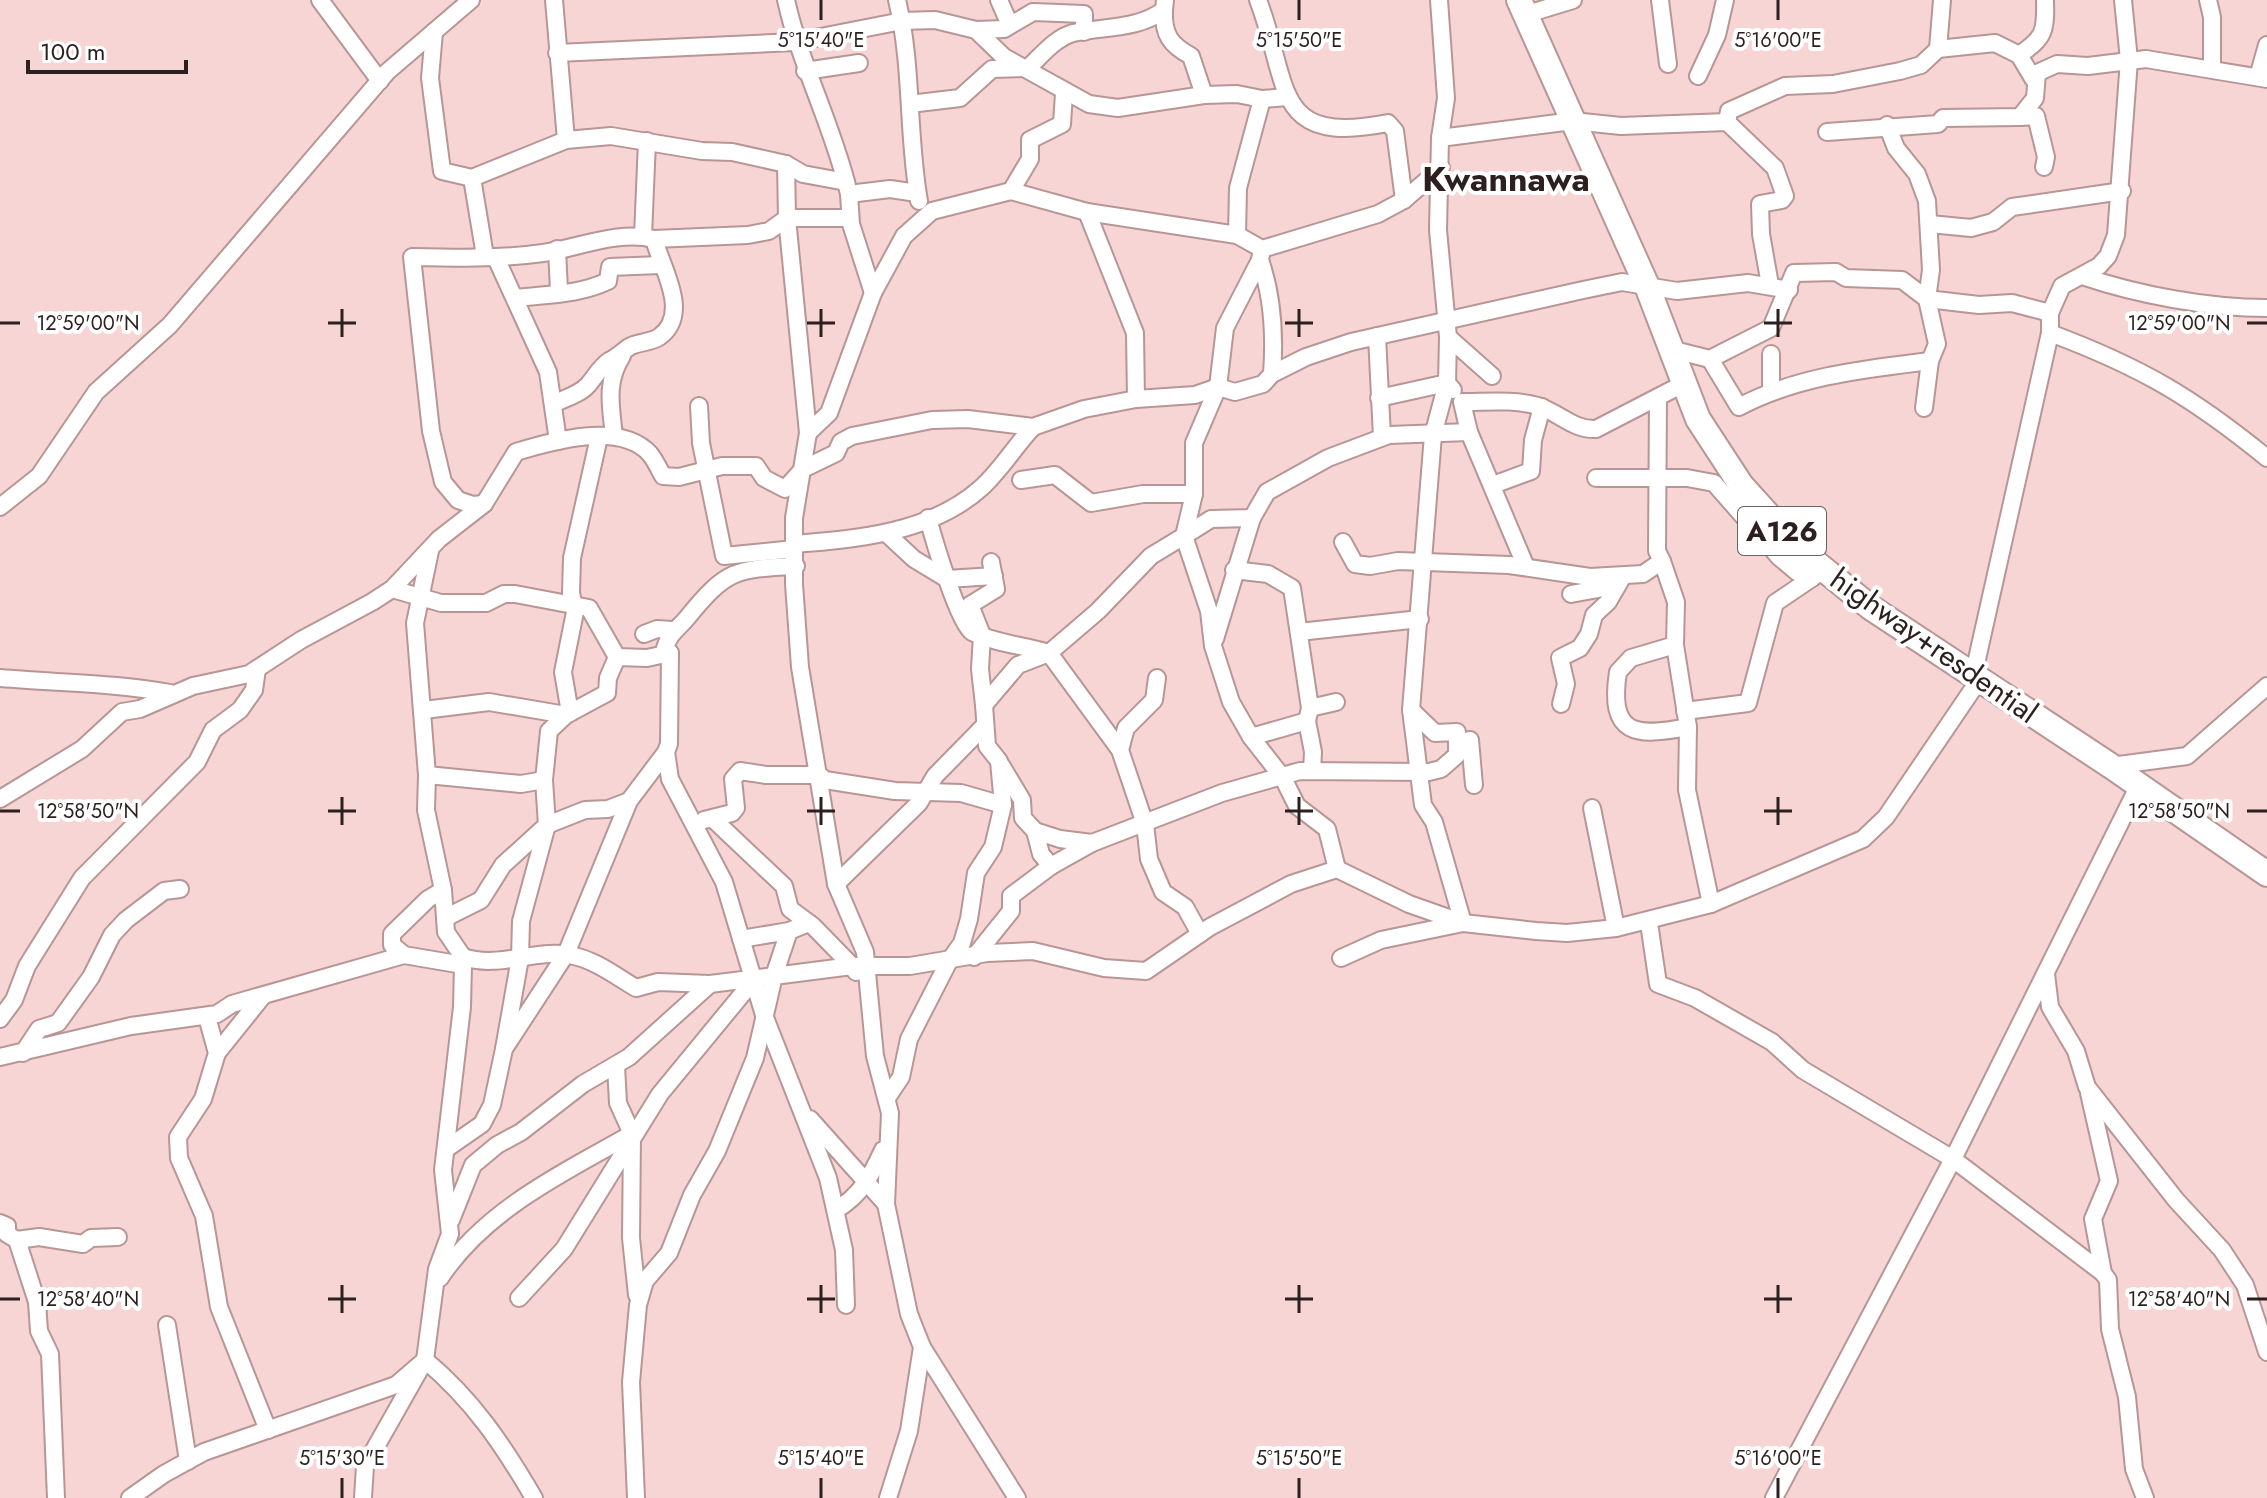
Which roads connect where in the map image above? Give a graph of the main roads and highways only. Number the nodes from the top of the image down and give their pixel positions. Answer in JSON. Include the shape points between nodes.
{"nodes":[{"id":1,"x":1522,"y":7,"type":"edge"},
{"id":2,"x":2267,"y":874,"type":"edge"}],
"edges":[{"from":1,"to":2,"type":"highway","name":"highway+resdential","number":"A126","via":[[1647,286],[1698,419],[1741,485],[1818,574]]}]}
